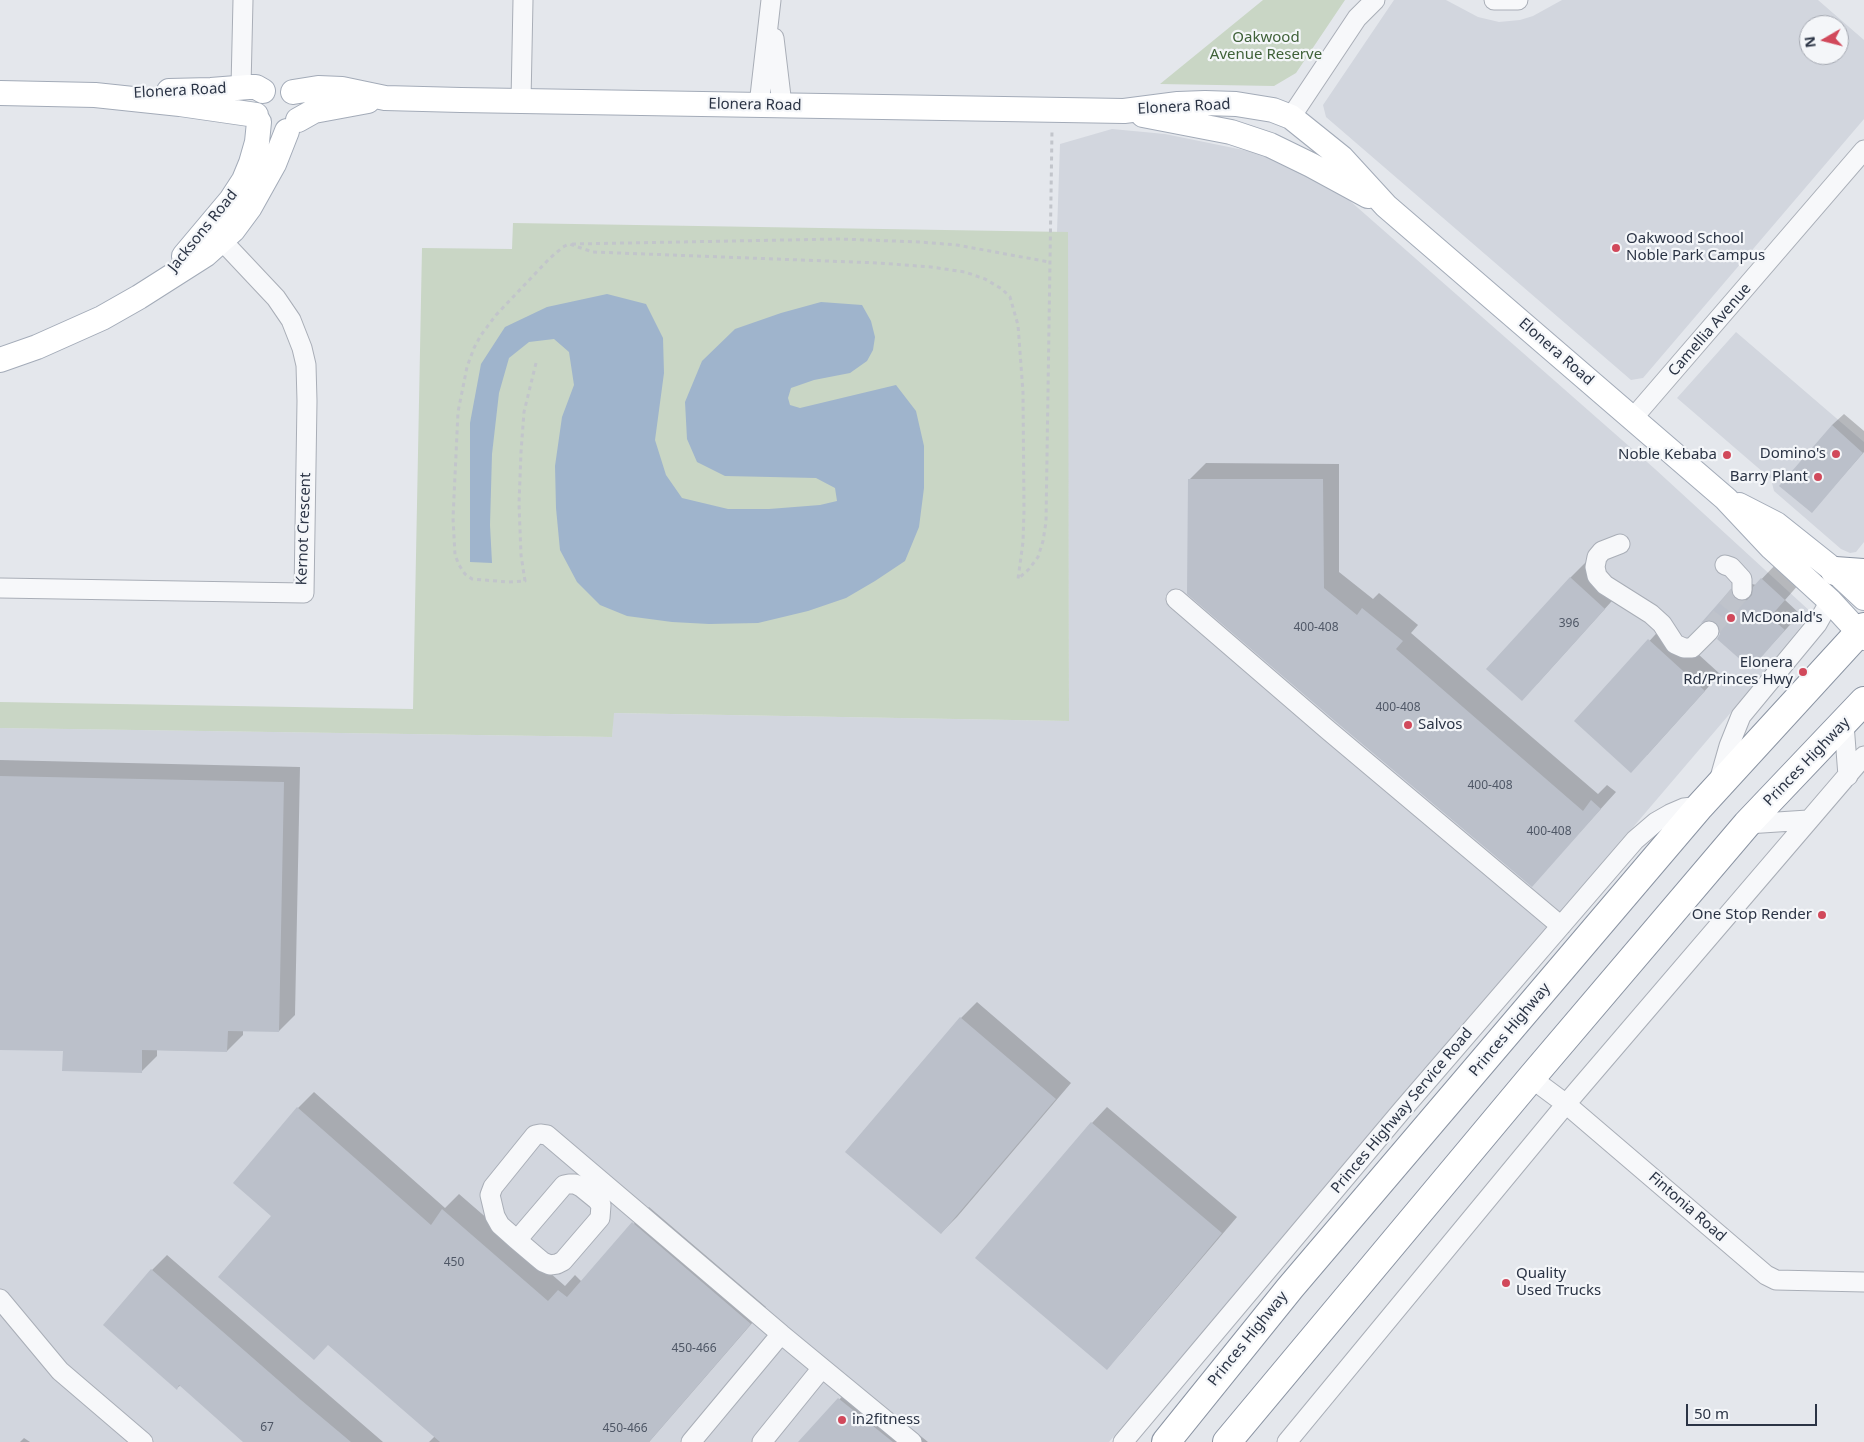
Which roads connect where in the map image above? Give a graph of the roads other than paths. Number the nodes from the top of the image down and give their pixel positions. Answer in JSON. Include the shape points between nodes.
{"nodes":[{"id":1,"x":243,"y":0,"type":"edge"},
{"id":2,"x":523,"y":0,"type":"edge"},
{"id":3,"x":1365,"y":0,"type":"edge"},
{"id":4,"x":1375,"y":0,"type":"edge"},
{"id":5,"x":1494,"y":0,"type":"edge"},
{"id":6,"x":1518,"y":0,"type":"edge"},
{"id":7,"x":771,"y":3,"type":"edge"},
{"id":8,"x":1357,"y":18,"type":"junction"},
{"id":9,"x":252,"y":89,"type":"junction"},
{"id":10,"x":293,"y":92,"type":"junction"},
{"id":11,"x":0,"y":93,"type":"edge"},
{"id":12,"x":95,"y":95,"type":"junction"},
{"id":13,"x":386,"y":98,"type":"junction"},
{"id":14,"x":521,"y":101,"type":"junction"},
{"id":15,"x":770,"y":105,"type":"junction"},
{"id":16,"x":1124,"y":111,"type":"junction"},
{"id":17,"x":1291,"y":117,"type":"junction"},
{"id":18,"x":257,"y":119,"type":"junction"},
{"id":19,"x":292,"y":126,"type":"junction"},
{"id":20,"x":1246,"y":137,"type":"junction"},
{"id":21,"x":1864,"y":150,"type":"edge"},
{"id":22,"x":1332,"y":177,"type":"junction"},
{"id":23,"x":1386,"y":206,"type":"junction"},
{"id":24,"x":215,"y":234,"type":"junction"},
{"id":25,"x":0,"y":360,"type":"edge"},
{"id":26,"x":1633,"y":418,"type":"junction"},
{"id":27,"x":1726,"y":499,"type":"junction"},
{"id":28,"x":1620,"y":544,"type":"dead end"},
{"id":29,"x":1725,"y":565,"type":"dead end"},
{"id":30,"x":1835,"y":571,"type":"junction"},
{"id":31,"x":1864,"y":573,"type":"edge"},
{"id":32,"x":0,"y":588,"type":"edge"},
{"id":33,"x":1742,"y":590,"type":"dead end"},
{"id":34,"x":1864,"y":598,"type":"edge"},
{"id":35,"x":1176,"y":599,"type":"dead end"},
{"id":36,"x":1830,"y":601,"type":"junction"},
{"id":37,"x":1708,"y":632,"type":"tunnel mouth"},
{"id":38,"x":1862,"y":633,"type":"edge"},
{"id":39,"x":1864,"y":701,"type":"edge"},
{"id":40,"x":1844,"y":724,"type":"junction"},
{"id":41,"x":1864,"y":756,"type":"edge"},
{"id":42,"x":1848,"y":776,"type":"junction"},
{"id":43,"x":1709,"y":797,"type":"junction"},
{"id":44,"x":1808,"y":820,"type":"junction"},
{"id":45,"x":1748,"y":824,"type":"junction"},
{"id":46,"x":1561,"y":926,"type":"junction"},
{"id":47,"x":1531,"y":1078,"type":"junction"},
{"id":48,"x":1566,"y":1104,"type":"junction"},
{"id":49,"x":517,"y":1240,"type":"junction"},
{"id":50,"x":1864,"y":1282,"type":"edge"},
{"id":51,"x":0,"y":1299,"type":"edge"},
{"id":52,"x":781,"y":1334,"type":"junction"},
{"id":53,"x":822,"y":1368,"type":"junction"},
{"id":54,"x":143,"y":1442,"type":"edge"},
{"id":55,"x":691,"y":1442,"type":"edge"},
{"id":56,"x":762,"y":1442,"type":"edge"},
{"id":57,"x":912,"y":1442,"type":"edge"},
{"id":58,"x":1123,"y":1442,"type":"edge"},
{"id":59,"x":1166,"y":1442,"type":"edge"},
{"id":60,"x":1227,"y":1442,"type":"edge"},
{"id":61,"x":1287,"y":1442,"type":"edge"}],
"edges":[{"from":1,"to":9,"type":"street"},
{"from":2,"to":14,"type":"street"},
{"from":3,"to":8,"type":"street"},
{"from":4,"to":8,"type":"street"},
{"from":5,"to":6,"type":"street"},
{"from":7,"to":15,"type":"street"},
{"from":8,"to":17,"type":"street"},
{"from":9,"to":10,"type":"main road","via":[[278,86]]},
{"from":9,"to":12,"type":"main road","name":"Elonera Road"},
{"from":9,"to":18,"type":"main road"},
{"from":10,"to":13,"type":"main road","name":"Elonera Road","via":[[318,88]]},
{"from":10,"to":19,"type":"main road","via":[[300,105]]},
{"from":11,"to":12,"type":"main road","name":"Elonera Road"},
{"from":12,"to":18,"type":"main road","name":"Elonera Road","via":[[180,104]]},
{"from":13,"to":14,"type":"main road","name":"Elonera Road"},
{"from":13,"to":19,"type":"main road","name":"Elonera Road","via":[[314,111]]},
{"from":14,"to":15,"type":"main road","name":"Elonera Road"},
{"from":15,"to":16,"type":"main road","name":"Elonera Road"},
{"from":16,"to":17,"type":"main road","name":"Elonera Road","via":[[1178,104],[1236,104],[1264,108]]},
{"from":16,"to":20,"type":"main road","name":"Elonera Road"},
{"from":17,"to":20,"type":"main road","via":[[1276,128]]},
{"from":17,"to":22,"type":"main road","via":[[1295,138]]},
{"from":17,"to":23,"type":"main road","name":"Elonera Road","via":[[1342,158]]},
{"from":18,"to":19,"type":"main road","via":[[272,132]]},
{"from":18,"to":24,"type":"main road","name":"Jacksons Road","via":[[257,142],[251,163]]},
{"from":19,"to":24,"type":"main road","name":"Jacksons Road","via":[[250,207],[233,230]]},
{"from":20,"to":22,"type":"main road","name":"Elonera Road","via":[[1270,145]]},
{"from":21,"to":26,"type":"street","name":"Camellia Avenue"},
{"from":22,"to":23,"type":"main road","name":"Elonera Road"},
{"from":23,"to":26,"type":"main road","name":"Elonera Road"},
{"from":24,"to":25,"type":"main road","name":"Jacksons Road","via":[[204,255],[139,297],[102,318]]},
{"from":24,"to":32,"type":"street","name":"Kernot Crescent","via":[[276,298],[291,320],[302,348],[307,379],[304,593]]},
{"from":26,"to":27,"type":"main road","name":"Elonera Road"},
{"from":27,"to":30,"type":"main road","name":"Elonera Road","via":[[1776,524]]},
{"from":27,"to":36,"type":"main road","name":"Elonera Road","via":[[1772,548]]},
{"from":28,"to":37,"type":"street","via":[[1602,551],[1597,557],[1597,576],[1605,585],[1651,614],[1675,644],[1692,648]]},
{"from":29,"to":33,"type":"street","via":[[1742,579]]},
{"from":30,"to":31,"type":"highway"},
{"from":30,"to":34,"type":"main road","name":"Elonera Road"},
{"from":35,"to":46,"type":"street"},
{"from":36,"to":38,"type":"main road","name":"Elonera Road"},
{"from":36,"to":43,"type":"street","via":[[1817,624],[1742,716]]},
{"from":38,"to":43,"type":"highway","name":"Princes Highway"},
{"from":39,"to":40,"type":"highway","name":"Princes Highway"},
{"from":40,"to":42,"type":"street"},
{"from":40,"to":45,"type":"highway","name":"Princes Highway"},
{"from":41,"to":42,"type":"street"},
{"from":42,"to":44,"type":"street"},
{"from":43,"to":46,"type":"street","name":"Princes Highway Service Road","via":[[1656,822],[1634,840]]},
{"from":43,"to":59,"type":"highway","name":"Princes Highway","via":[[1290,1288]]},
{"from":44,"to":45,"type":"street"},
{"from":44,"to":48,"type":"street"},
{"from":45,"to":47,"type":"highway","name":"Princes Highway"},
{"from":46,"to":58,"type":"street","name":"Princes Highway Service Road"},
{"from":47,"to":48,"type":"street","name":"Fintonia Road"},
{"from":47,"to":60,"type":"highway","name":"Princes Highway"},
{"from":48,"to":50,"type":"street","name":"Fintonia Road","via":[[1766,1275],[1776,1280]]},
{"from":48,"to":61,"type":"street"},
{"from":49,"to":49,"type":"street","via":[[543,1262],[556,1264],[563,1261],[600,1218],[601,1205],[575,1184],[564,1185]]},
{"from":49,"to":52,"type":"street","via":[[494,1216],[490,1195],[531,1139],[535,1135],[547,1135]]},
{"from":51,"to":54,"type":"street","via":[[60,1371]]},
{"from":52,"to":53,"type":"street"},
{"from":52,"to":55,"type":"street"},
{"from":53,"to":56,"type":"street"},
{"from":53,"to":57,"type":"street"}]}
